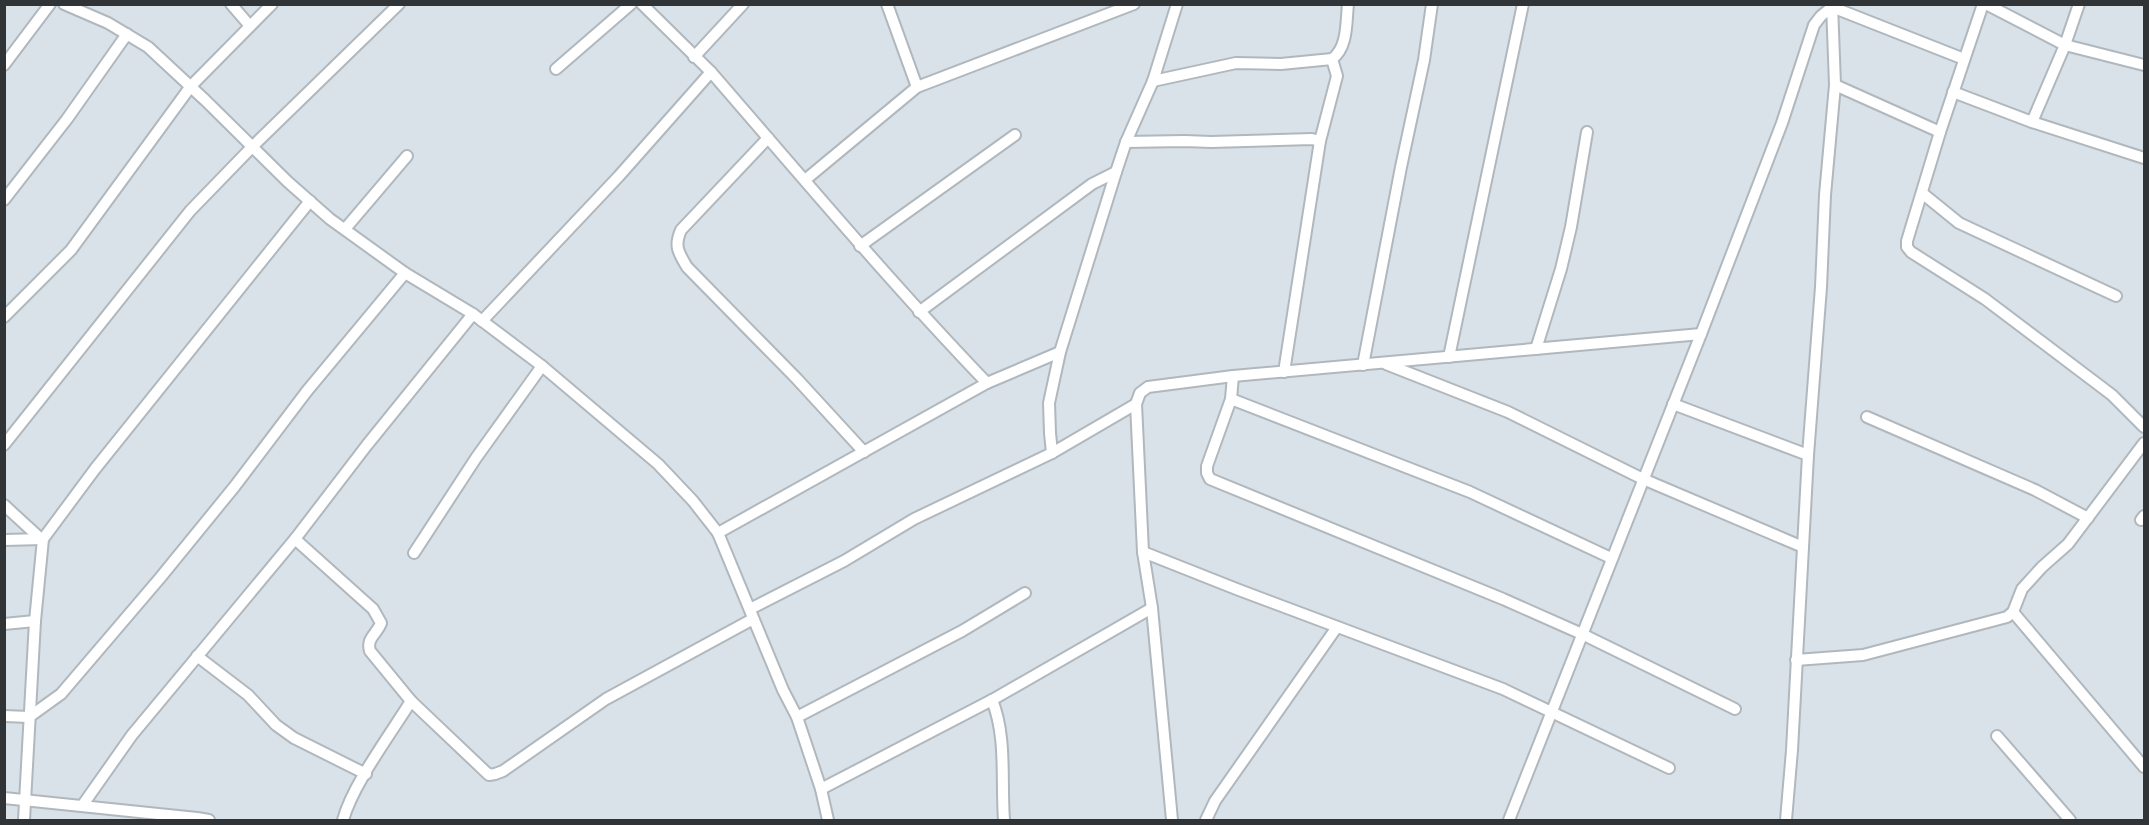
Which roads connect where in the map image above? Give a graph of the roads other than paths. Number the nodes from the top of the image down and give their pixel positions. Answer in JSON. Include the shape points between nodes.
{"nodes":[{"id":1,"x":50,"y":4,"type":"edge"},
{"id":2,"x":64,"y":4,"type":"edge"},
{"id":3,"x":231,"y":4,"type":"edge"},
{"id":4,"x":272,"y":4,"type":"edge"},
{"id":5,"x":399,"y":4,"type":"edge"},
{"id":6,"x":631,"y":4,"type":"edge"},
{"id":7,"x":642,"y":4,"type":"edge"},
{"id":8,"x":743,"y":4,"type":"edge"},
{"id":9,"x":887,"y":4,"type":"edge"},
{"id":10,"x":1134,"y":4,"type":"edge"},
{"id":11,"x":1178,"y":4,"type":"edge"},
{"id":12,"x":1348,"y":4,"type":"edge"},
{"id":13,"x":1432,"y":4,"type":"edge"},
{"id":14,"x":1523,"y":4,"type":"edge"},
{"id":15,"x":1984,"y":4,"type":"edge"},
{"id":16,"x":2079,"y":4,"type":"edge"},
{"id":17,"x":1832,"y":6,"type":"edge"},
{"id":18,"x":250,"y":26,"type":"junction"},
{"id":19,"x":127,"y":33,"type":"junction"},
{"id":20,"x":2065,"y":45,"type":"junction"},
{"id":21,"x":694,"y":57,"type":"junction"},
{"id":22,"x":1332,"y":59,"type":"junction"},
{"id":23,"x":1964,"y":59,"type":"junction"},
{"id":24,"x":4,"y":65,"type":"edge"},
{"id":25,"x":2145,"y":65,"type":"edge"},
{"id":26,"x":556,"y":69,"type":"dead end"},
{"id":27,"x":711,"y":72,"type":"junction"},
{"id":28,"x":1153,"y":81,"type":"junction"},
{"id":29,"x":1836,"y":85,"type":"junction"},
{"id":30,"x":191,"y":86,"type":"junction"},
{"id":31,"x":917,"y":87,"type":"junction"},
{"id":32,"x":1953,"y":92,"type":"junction"},
{"id":33,"x":2032,"y":122,"type":"junction"},
{"id":34,"x":1587,"y":132,"type":"dead end"},
{"id":35,"x":1940,"y":132,"type":"junction"},
{"id":36,"x":1015,"y":135,"type":"dead end"},
{"id":37,"x":768,"y":138,"type":"junction"},
{"id":38,"x":1320,"y":141,"type":"junction"},
{"id":39,"x":1126,"y":142,"type":"junction"},
{"id":40,"x":252,"y":147,"type":"junction"},
{"id":41,"x":407,"y":156,"type":"dead end"},
{"id":42,"x":2145,"y":158,"type":"edge"},
{"id":43,"x":1116,"y":172,"type":"junction"},
{"id":44,"x":805,"y":180,"type":"junction"},
{"id":45,"x":1922,"y":193,"type":"junction"},
{"id":46,"x":4,"y":200,"type":"edge"},
{"id":47,"x":310,"y":201,"type":"junction"},
{"id":48,"x":345,"y":229,"type":"junction"},
{"id":49,"x":860,"y":246,"type":"junction"},
{"id":50,"x":405,"y":273,"type":"junction"},
{"id":51,"x":2116,"y":296,"type":"dead end"},
{"id":52,"x":919,"y":312,"type":"junction"},
{"id":53,"x":4,"y":317,"type":"edge"},
{"id":54,"x":478,"y":317,"type":"junction"},
{"id":55,"x":1701,"y":334,"type":"junction"},
{"id":56,"x":1536,"y":349,"type":"junction"},
{"id":57,"x":1060,"y":352,"type":"junction"},
{"id":58,"x":1449,"y":357,"type":"junction"},
{"id":59,"x":1383,"y":363,"type":"junction"},
{"id":60,"x":1363,"y":365,"type":"junction"},
{"id":61,"x":542,"y":366,"type":"junction"},
{"id":62,"x":1284,"y":372,"type":"junction"},
{"id":63,"x":1233,"y":376,"type":"junction"},
{"id":64,"x":987,"y":383,"type":"junction"},
{"id":65,"x":1231,"y":399,"type":"junction"},
{"id":66,"x":1136,"y":404,"type":"junction"},
{"id":67,"x":1673,"y":404,"type":"junction"},
{"id":68,"x":1867,"y":417,"type":"dead end"},
{"id":69,"x":2145,"y":427,"type":"edge"},
{"id":70,"x":2145,"y":443,"type":"edge"},
{"id":71,"x":4,"y":445,"type":"edge"},
{"id":72,"x":864,"y":452,"type":"junction"},
{"id":73,"x":1052,"y":453,"type":"junction"},
{"id":74,"x":1808,"y":455,"type":"junction"},
{"id":75,"x":1643,"y":479,"type":"junction"},
{"id":76,"x":4,"y":505,"type":"edge"},
{"id":77,"x":2088,"y":518,"type":"junction"},
{"id":78,"x":718,"y":533,"type":"junction"},
{"id":79,"x":42,"y":539,"type":"junction"},
{"id":80,"x":295,"y":539,"type":"junction"},
{"id":81,"x":4,"y":540,"type":"edge"},
{"id":82,"x":1803,"y":547,"type":"junction"},
{"id":83,"x":1143,"y":552,"type":"junction"},
{"id":84,"x":414,"y":553,"type":"dead end"},
{"id":85,"x":1611,"y":558,"type":"junction"},
{"id":86,"x":1025,"y":593,"type":"dead end"},
{"id":87,"x":1152,"y":608,"type":"junction"},
{"id":88,"x":2013,"y":612,"type":"junction"},
{"id":89,"x":752,"y":614,"type":"junction"},
{"id":90,"x":35,"y":621,"type":"junction"},
{"id":91,"x":4,"y":624,"type":"edge"},
{"id":92,"x":1337,"y":627,"type":"junction"},
{"id":93,"x":1582,"y":634,"type":"junction"},
{"id":94,"x":197,"y":656,"type":"junction"},
{"id":95,"x":1796,"y":660,"type":"junction"},
{"id":96,"x":992,"y":700,"type":"junction"},
{"id":97,"x":411,"y":701,"type":"junction"},
{"id":98,"x":1735,"y":709,"type":"dead end"},
{"id":99,"x":1551,"y":712,"type":"junction"},
{"id":100,"x":4,"y":716,"type":"edge"},
{"id":101,"x":29,"y":717,"type":"junction"},
{"id":102,"x":797,"y":717,"type":"junction"},
{"id":103,"x":1997,"y":736,"type":"dead end"},
{"id":104,"x":2145,"y":767,"type":"edge"},
{"id":105,"x":1669,"y":768,"type":"dead end"},
{"id":106,"x":366,"y":774,"type":"junction"},
{"id":107,"x":822,"y":789,"type":"junction"},
{"id":108,"x":4,"y":798,"type":"edge"},
{"id":109,"x":26,"y":800,"type":"junction"},
{"id":110,"x":82,"y":806,"type":"junction"},
{"id":111,"x":24,"y":820,"type":"edge"},
{"id":112,"x":209,"y":820,"type":"edge"},
{"id":113,"x":343,"y":820,"type":"edge"},
{"id":114,"x":828,"y":820,"type":"edge"},
{"id":115,"x":1004,"y":820,"type":"edge"},
{"id":116,"x":1172,"y":820,"type":"edge"},
{"id":117,"x":1206,"y":820,"type":"edge"},
{"id":118,"x":1509,"y":820,"type":"edge"},
{"id":119,"x":1786,"y":820,"type":"edge"},
{"id":120,"x":2070,"y":820,"type":"edge"}],
"edges":[{"from":1,"to":24,"type":"street"},
{"from":2,"to":19,"type":"street"},
{"from":3,"to":18,"type":"street"},
{"from":4,"to":18,"type":"street"},
{"from":5,"to":40,"type":"street"},
{"from":6,"to":26,"type":"street"},
{"from":7,"to":21,"type":"street"},
{"from":8,"to":21,"type":"street"},
{"from":9,"to":31,"type":"street"},
{"from":10,"to":31,"type":"street"},
{"from":11,"to":28,"type":"street"},
{"from":12,"to":22,"type":"street","via":[[1342,48]]},
{"from":13,"to":60,"type":"street"},
{"from":14,"to":58,"type":"street"},
{"from":15,"to":20,"type":"street"},
{"from":15,"to":23,"type":"street"},
{"from":16,"to":20,"type":"street"},
{"from":17,"to":23,"type":"street"},
{"from":17,"to":29,"type":"street"},
{"from":17,"to":55,"type":"street","via":[[1810,34],[1782,123]]},
{"from":18,"to":30,"type":"street"},
{"from":19,"to":30,"type":"street"},
{"from":19,"to":46,"type":"street"},
{"from":20,"to":25,"type":"street"},
{"from":20,"to":33,"type":"street"},
{"from":21,"to":27,"type":"street"},
{"from":22,"to":28,"type":"street","via":[[1236,63]]},
{"from":22,"to":38,"type":"street","via":[[1337,76]]},
{"from":23,"to":32,"type":"street"},
{"from":27,"to":37,"type":"street"},
{"from":27,"to":54,"type":"street","via":[[619,176]]},
{"from":28,"to":39,"type":"street"},
{"from":29,"to":35,"type":"street"},
{"from":29,"to":74,"type":"street"},
{"from":30,"to":40,"type":"street"},
{"from":30,"to":53,"type":"street","via":[[71,250]]},
{"from":31,"to":44,"type":"street"},
{"from":32,"to":33,"type":"street"},
{"from":32,"to":35,"type":"street"},
{"from":33,"to":42,"type":"street"},
{"from":34,"to":56,"type":"street","via":[[1571,227]]},
{"from":35,"to":45,"type":"street"},
{"from":36,"to":49,"type":"street"},
{"from":37,"to":44,"type":"street"},
{"from":37,"to":72,"type":"street","via":[[681,230],[676,241],[679,253],[687,267]]},
{"from":38,"to":39,"type":"street"},
{"from":38,"to":62,"type":"street"},
{"from":39,"to":43,"type":"street"},
{"from":40,"to":47,"type":"street"},
{"from":40,"to":71,"type":"street","via":[[179,223]]},
{"from":41,"to":48,"type":"street"},
{"from":43,"to":52,"type":"street","via":[[1092,184]]},
{"from":43,"to":57,"type":"street"},
{"from":44,"to":49,"type":"street"},
{"from":45,"to":51,"type":"street","via":[[1959,223]]},
{"from":45,"to":69,"type":"street","via":[[1907,241],[1911,252],[1985,300],[2112,394]]},
{"from":47,"to":48,"type":"street"},
{"from":47,"to":79,"type":"street"},
{"from":48,"to":50,"type":"street"},
{"from":49,"to":52,"type":"street"},
{"from":50,"to":54,"type":"street"},
{"from":50,"to":101,"type":"street","via":[[153,587],[61,694]]},
{"from":52,"to":64,"type":"street"},
{"from":54,"to":61,"type":"street"},
{"from":54,"to":80,"type":"street","via":[[367,445]]},
{"from":55,"to":56,"type":"street"},
{"from":55,"to":67,"type":"street"},
{"from":56,"to":58,"type":"street"},
{"from":57,"to":64,"type":"street"},
{"from":57,"to":73,"type":"street","via":[[1049,403]]},
{"from":58,"to":59,"type":"street"},
{"from":59,"to":60,"type":"street"},
{"from":59,"to":75,"type":"street","via":[[1508,412]]},
{"from":60,"to":62,"type":"street"},
{"from":61,"to":78,"type":"street","via":[[658,464]]},
{"from":61,"to":84,"type":"street"},
{"from":62,"to":63,"type":"street"},
{"from":63,"to":65,"type":"street"},
{"from":63,"to":66,"type":"street","via":[[1148,387],[1140,393]]},
{"from":64,"to":72,"type":"street"},
{"from":65,"to":85,"type":"street","via":[[1470,492]]},
{"from":65,"to":93,"type":"street","via":[[1207,466],[1210,479],[1372,543]]},
{"from":66,"to":73,"type":"street"},
{"from":66,"to":83,"type":"street"},
{"from":67,"to":74,"type":"street"},
{"from":67,"to":75,"type":"street"},
{"from":68,"to":77,"type":"street","via":[[2035,490]]},
{"from":70,"to":77,"type":"street"},
{"from":72,"to":78,"type":"street"},
{"from":73,"to":89,"type":"street","via":[[914,519]]},
{"from":74,"to":82,"type":"street"},
{"from":75,"to":82,"type":"street"},
{"from":75,"to":85,"type":"street"},
{"from":76,"to":79,"type":"street"},
{"from":77,"to":88,"type":"street","via":[[2068,544],[2022,589]]},
{"from":78,"to":89,"type":"street"},
{"from":79,"to":81,"type":"street"},
{"from":79,"to":90,"type":"street"},
{"from":80,"to":94,"type":"street"},
{"from":80,"to":97,"type":"street","via":[[378,616],[381,623],[370,639],[370,651]]},
{"from":82,"to":95,"type":"street"},
{"from":83,"to":87,"type":"street"},
{"from":83,"to":92,"type":"street"},
{"from":85,"to":93,"type":"street"},
{"from":86,"to":102,"type":"street","via":[[962,631]]},
{"from":87,"to":96,"type":"street"},
{"from":87,"to":116,"type":"street"},
{"from":88,"to":95,"type":"street","via":[[1999,620],[1863,655]]},
{"from":88,"to":104,"type":"street"},
{"from":89,"to":97,"type":"street","via":[[606,699],[495,774],[483,771]]},
{"from":89,"to":102,"type":"street"},
{"from":90,"to":91,"type":"street"},
{"from":90,"to":101,"type":"street"},
{"from":92,"to":99,"type":"street","via":[[1503,689]]},
{"from":92,"to":117,"type":"street","via":[[1215,801]]},
{"from":93,"to":98,"type":"street"},
{"from":93,"to":99,"type":"street"},
{"from":94,"to":106,"type":"street","via":[[248,695],[294,738]]},
{"from":94,"to":110,"type":"street","via":[[132,735]]},
{"from":95,"to":119,"type":"street"},
{"from":96,"to":107,"type":"street"},
{"from":96,"to":115,"type":"street","via":[[1001,741]]},
{"from":97,"to":106,"type":"street"},
{"from":99,"to":105,"type":"street"},
{"from":99,"to":118,"type":"street"},
{"from":100,"to":101,"type":"street"},
{"from":101,"to":109,"type":"street"},
{"from":102,"to":107,"type":"street"},
{"from":103,"to":120,"type":"street"},
{"from":106,"to":113,"type":"street"},
{"from":107,"to":114,"type":"street"},
{"from":108,"to":109,"type":"street"},
{"from":109,"to":110,"type":"street"},
{"from":109,"to":111,"type":"street"},
{"from":110,"to":112,"type":"street"}]}
